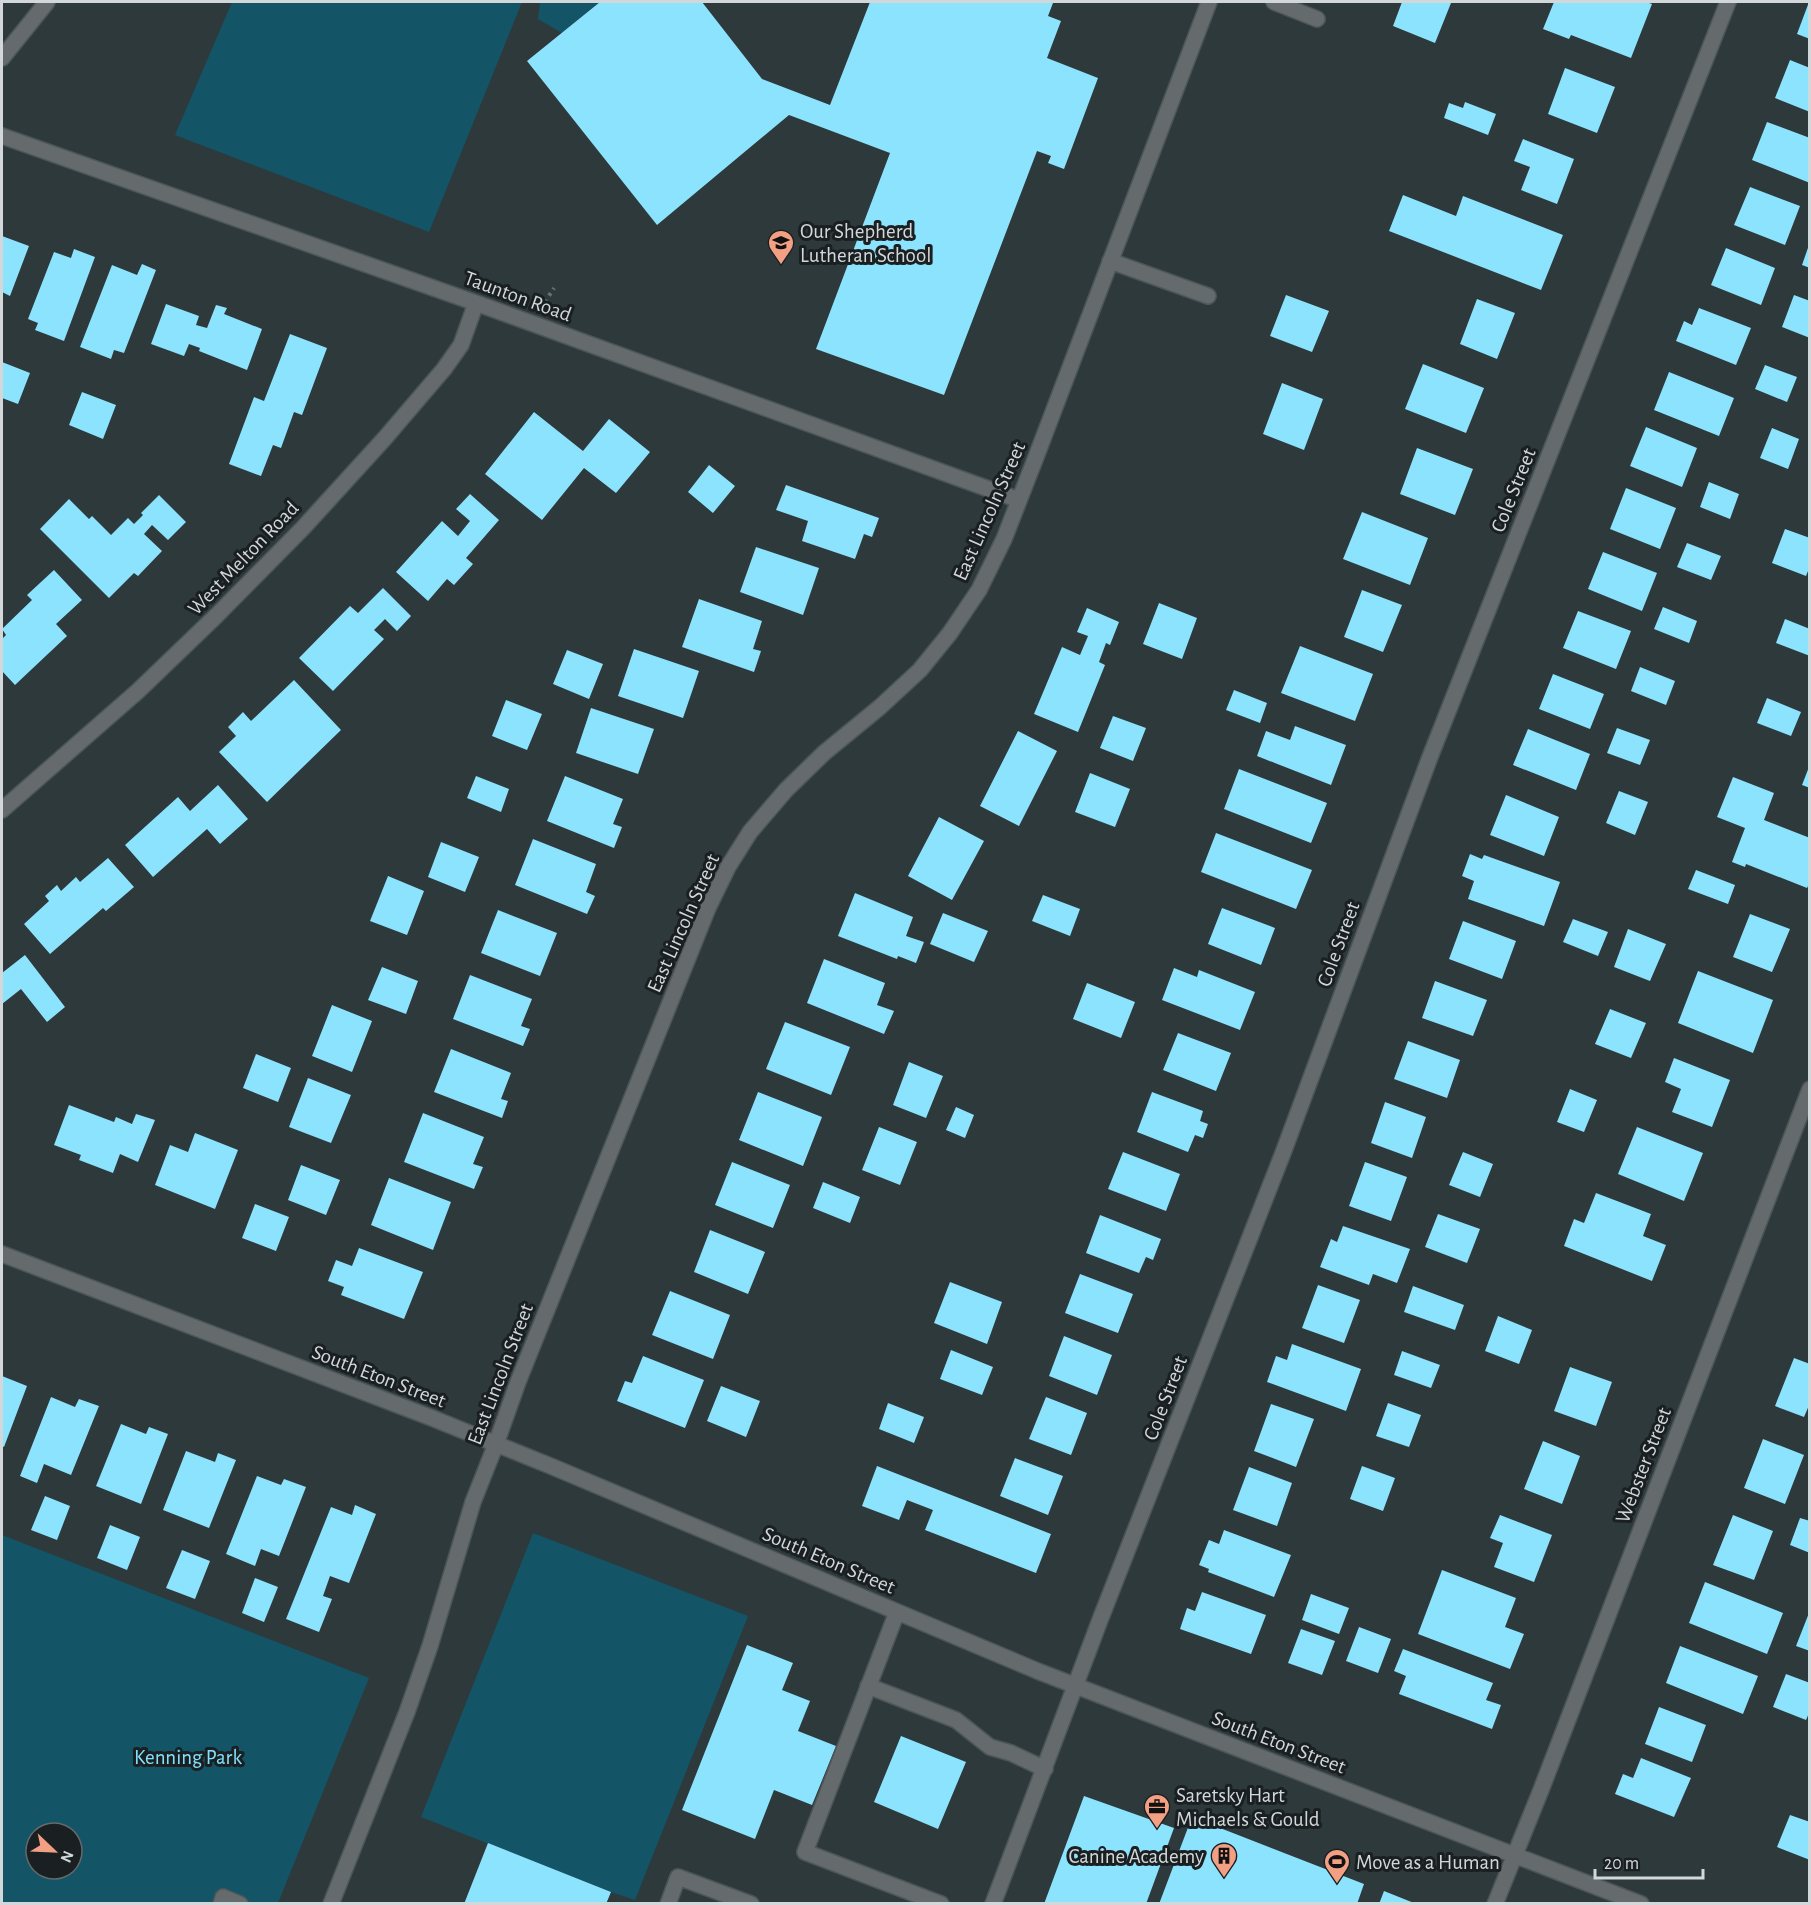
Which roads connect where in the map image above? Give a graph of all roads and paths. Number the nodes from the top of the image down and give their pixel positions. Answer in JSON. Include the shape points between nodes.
{"nodes":[{"id":1,"x":47,"y":2,"type":"edge"},
{"id":2,"x":1209,"y":2,"type":"edge"},
{"id":3,"x":1274,"y":2,"type":"edge"},
{"id":4,"x":1728,"y":2,"type":"edge"},
{"id":5,"x":1317,"y":19,"type":"dead end"},
{"id":6,"x":2,"y":58,"type":"edge"},
{"id":7,"x":2,"y":136,"type":"edge"},
{"id":8,"x":1110,"y":261,"type":"junction"},
{"id":9,"x":555,"y":288,"type":"dead end"},
{"id":10,"x":1208,"y":296,"type":"dead end"},
{"id":11,"x":476,"y":303,"type":"junction"},
{"id":12,"x":542,"y":308,"type":"dead end"},
{"id":13,"x":1019,"y":500,"type":"junction"},
{"id":14,"x":2,"y":810,"type":"edge"},
{"id":15,"x":1809,"y":1089,"type":"edge"},
{"id":16,"x":2,"y":1254,"type":"edge"},
{"id":17,"x":496,"y":1444,"type":"junction"},
{"id":18,"x":897,"y":1612,"type":"junction"},
{"id":19,"x":1075,"y":1685,"type":"junction"},
{"id":20,"x":868,"y":1686,"type":"junction"},
{"id":21,"x":1045,"y":1768,"type":"junction"},
{"id":22,"x":1515,"y":1855,"type":"junction"},
{"id":23,"x":221,"y":1904,"type":"edge"},
{"id":24,"x":240,"y":1904,"type":"edge"},
{"id":25,"x":331,"y":1904,"type":"edge"},
{"id":26,"x":668,"y":1904,"type":"edge"},
{"id":27,"x":751,"y":1904,"type":"edge"},
{"id":28,"x":941,"y":1904,"type":"edge"},
{"id":29,"x":993,"y":1904,"type":"edge"},
{"id":30,"x":1495,"y":1904,"type":"edge"},
{"id":31,"x":1641,"y":1904,"type":"edge"}],
"edges":[{"from":1,"to":6,"type":"street"},
{"from":2,"to":8,"type":"street","name":"East Lincoln Street"},
{"from":3,"to":5,"type":"street"},
{"from":4,"to":19,"type":"street","name":"Cole Street","via":[[1430,757],[1283,1153]]},
{"from":7,"to":11,"type":"street","name":"Taunton Road"},
{"from":8,"to":10,"type":"street"},
{"from":8,"to":13,"type":"street","name":"East Lincoln Street"},
{"from":9,"to":12,"type":"path"},
{"from":11,"to":13,"type":"street","name":"Taunton Road"},
{"from":11,"to":14,"type":"street","name":"West Melton Road","via":[[461,345],[444,369],[303,528],[138,691]]},
{"from":13,"to":17,"type":"street","name":"East Lincoln Street","via":[[979,590],[950,633],[920,670],[786,790],[750,832],[728,867],[704,918]]},
{"from":15,"to":22,"type":"street","name":"Webster Street"},
{"from":16,"to":17,"type":"street","name":"South Eton Street"},
{"from":17,"to":18,"type":"street","name":"South Eton Street"},
{"from":17,"to":25,"type":"street","name":"East Lincoln Street","via":[[466,1523],[407,1712]]},
{"from":18,"to":19,"type":"street","name":"South Eton Street"},
{"from":18,"to":20,"type":"street"},
{"from":19,"to":21,"type":"street","name":"Cole Street"},
{"from":19,"to":22,"type":"street","name":"South Eton Street"},
{"from":20,"to":21,"type":"street","via":[[956,1720],[990,1747]]},
{"from":20,"to":28,"type":"street","via":[[805,1852]]},
{"from":21,"to":29,"type":"street","name":"Cole Street"},
{"from":22,"to":30,"type":"street","name":"Webster Street"},
{"from":22,"to":31,"type":"street","name":"South Eton Street"},
{"from":23,"to":24,"type":"street","via":[[223,1897]]},
{"from":26,"to":27,"type":"street","via":[[678,1877]]}]}
